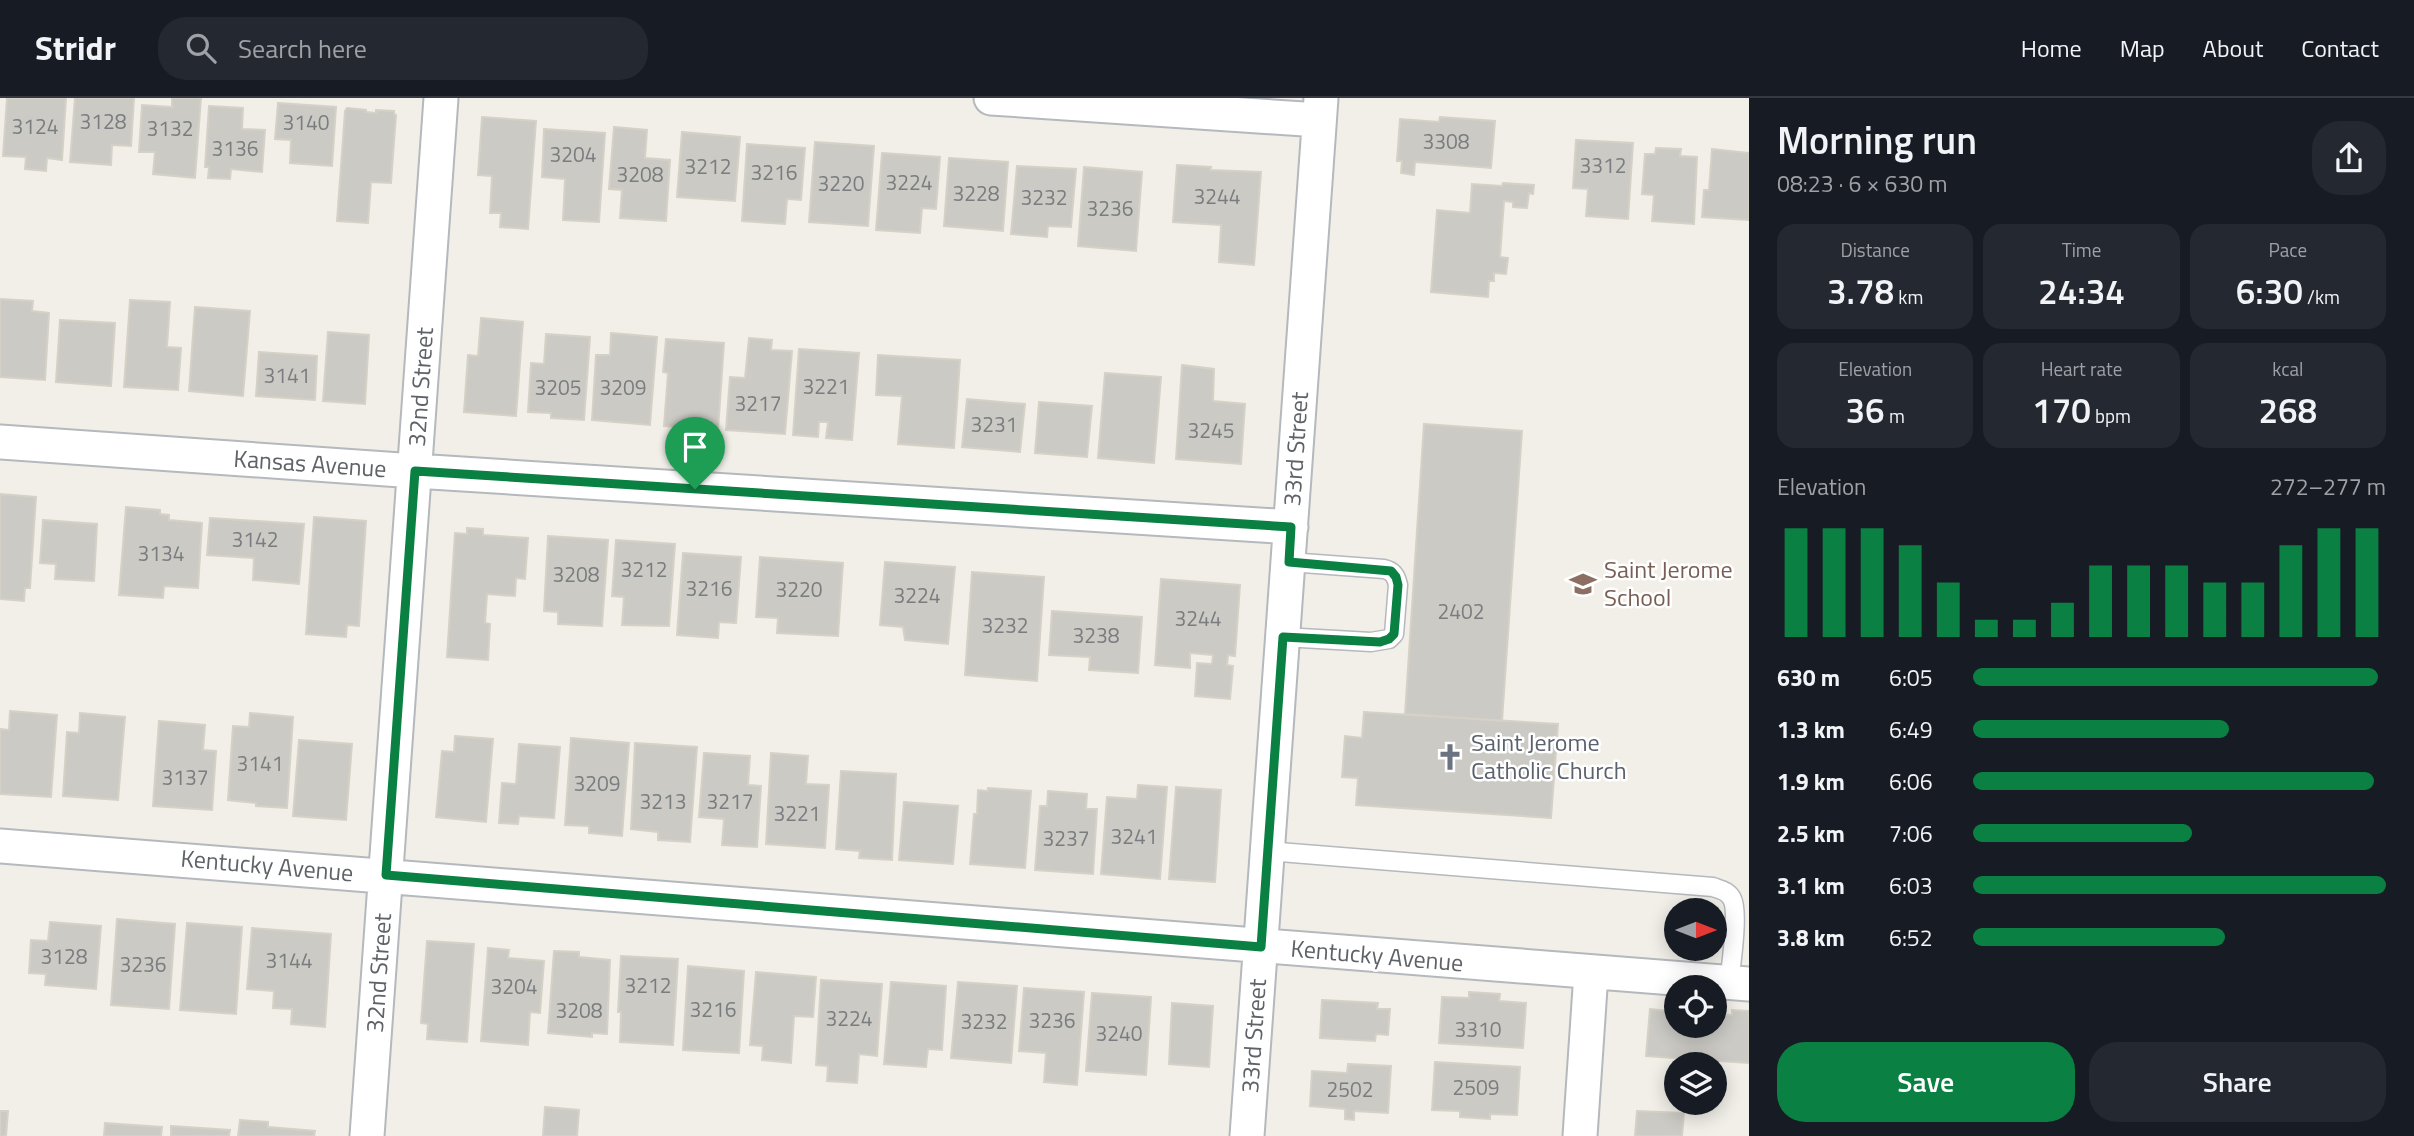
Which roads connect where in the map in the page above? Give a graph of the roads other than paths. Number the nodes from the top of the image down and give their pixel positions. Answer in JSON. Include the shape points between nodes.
{"nodes":[{"id":1,"x":441,"y":98,"type":"edge"},
{"id":2,"x":991,"y":98,"type":"edge"},
{"id":3,"x":1320,"y":109,"type":"edge"},
{"id":4,"x":0,"y":442,"type":"edge"},
{"id":5,"x":415,"y":471,"type":"junction"},
{"id":6,"x":1291,"y":527,"type":"junction"},
{"id":7,"x":1289,"y":562,"type":"junction"},
{"id":8,"x":1283,"y":637,"type":"junction"},
{"id":9,"x":0,"y":846,"type":"edge"},
{"id":10,"x":1268,"y":851,"type":"junction"},
{"id":11,"x":386,"y":875,"type":"junction"},
{"id":12,"x":1261,"y":947,"type":"junction"},
{"id":13,"x":1591,"y":973,"type":"junction"},
{"id":14,"x":1739,"y":984,"type":"edge"},
{"id":15,"x":367,"y":1136,"type":"edge"},
{"id":16,"x":1247,"y":1136,"type":"edge"},
{"id":17,"x":1580,"y":1136,"type":"edge"}],
"edges":[{"from":1,"to":5,"type":"street","name":"32nd Street"},
{"from":2,"to":3,"type":"street"},
{"from":3,"to":6,"type":"street","name":"33rd Street"},
{"from":4,"to":5,"type":"street","name":"Kansas Avenue"},
{"from":5,"to":6,"type":"street","name":"Kansas Avenue"},
{"from":5,"to":11,"type":"street","name":"32nd Street"},
{"from":6,"to":7,"type":"street","name":"33rd Street"},
{"from":7,"to":8,"type":"street","name":"33rd Street"},
{"from":7,"to":8,"type":"lane","via":[[1391,571],[1396,577],[1397,597],[1394,634],[1389,639]]},
{"from":8,"to":10,"type":"street","name":"33rd Street"},
{"from":9,"to":11,"type":"street","name":"Kentucky Avenue"},
{"from":10,"to":12,"type":"street","name":"33rd Street"},
{"from":10,"to":14,"type":"lane","via":[[1713,887],[1733,900]]},
{"from":11,"to":12,"type":"street","name":"Kentucky Avenue"},
{"from":11,"to":15,"type":"street","name":"32nd Street"},
{"from":12,"to":13,"type":"street","name":"Kentucky Avenue"},
{"from":12,"to":16,"type":"street","name":"33rd Street"},
{"from":13,"to":14,"type":"street","name":"Kentucky Avenue"},
{"from":13,"to":17,"type":"street"}]}
